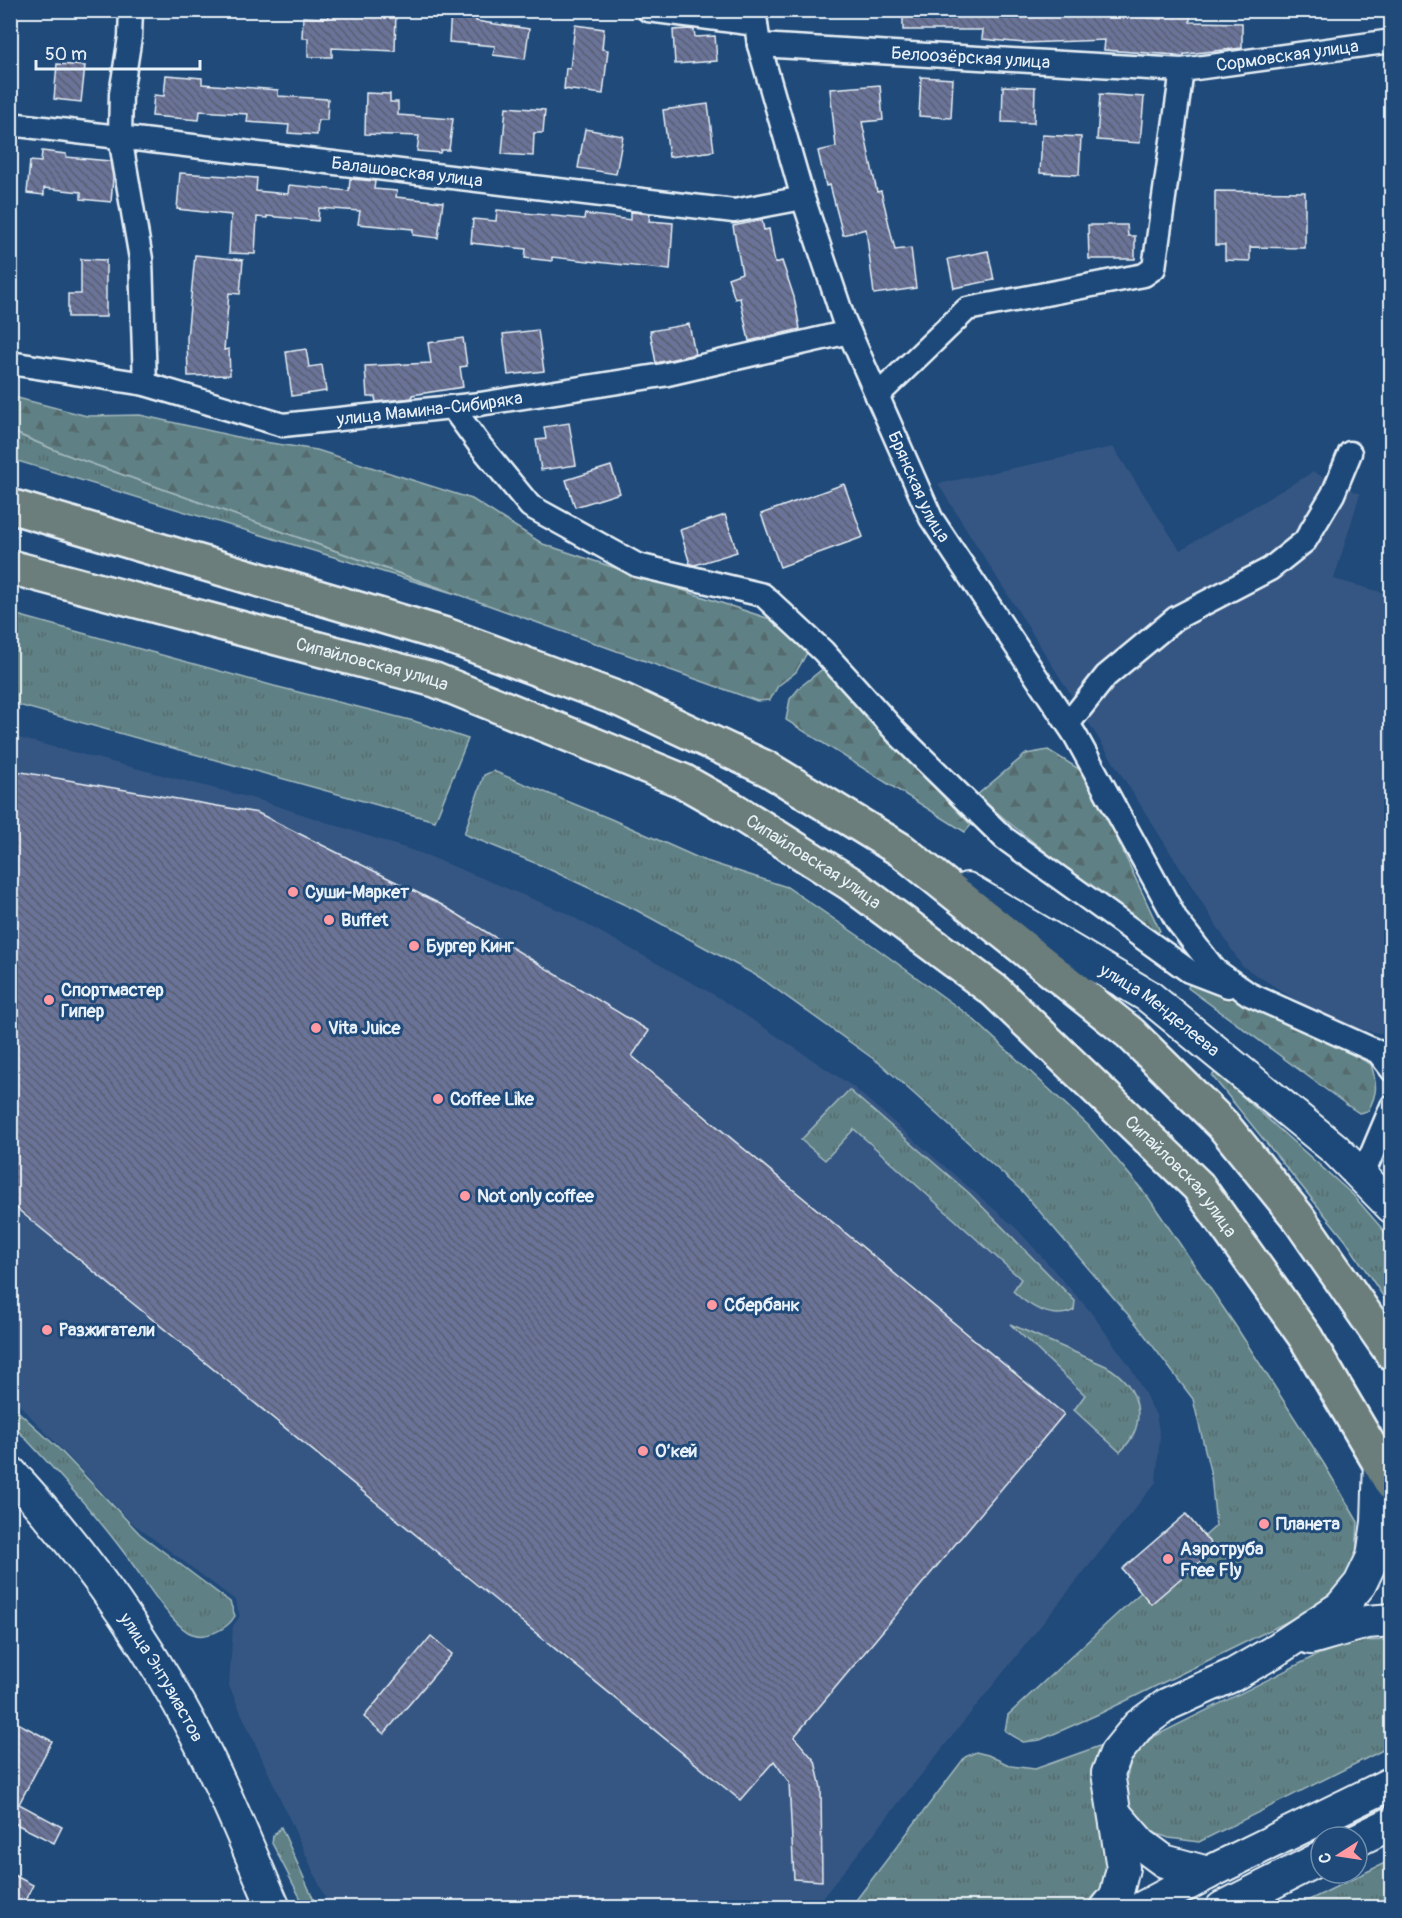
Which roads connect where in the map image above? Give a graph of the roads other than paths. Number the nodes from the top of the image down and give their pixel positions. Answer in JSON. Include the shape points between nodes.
{"nodes":[{"id":1,"x":131,"y":10,"type":"edge"},
{"id":2,"x":648,"y":10,"type":"edge"},
{"id":3,"x":756,"y":27,"type":"edge"},
{"id":4,"x":1392,"y":41,"type":"edge"},
{"id":5,"x":1182,"y":70,"type":"junction"},
{"id":6,"x":10,"y":124,"type":"edge"},
{"id":7,"x":120,"y":137,"type":"junction"},
{"id":8,"x":802,"y":198,"type":"junction"},
{"id":9,"x":849,"y":332,"type":"junction"},
{"id":10,"x":10,"y":363,"type":"edge"},
{"id":11,"x":145,"y":384,"type":"junction"},
{"id":12,"x":877,"y":396,"type":"junction"},
{"id":13,"x":452,"y":407,"type":"junction"},
{"id":14,"x":1350,"y":453,"type":"dead end"},
{"id":15,"x":10,"y":506,"type":"edge"},
{"id":16,"x":10,"y":567,"type":"edge"},
{"id":17,"x":1068,"y":724,"type":"junction"},
{"id":18,"x":901,"y":850,"type":"junction"},
{"id":19,"x":1249,"y":994,"type":"junction"},
{"id":20,"x":1392,"y":1070,"type":"edge"},
{"id":21,"x":1392,"y":1106,"type":"edge"},
{"id":22,"x":1362,"y":1177,"type":"junction"},
{"id":23,"x":1392,"y":1208,"type":"edge"},
{"id":24,"x":1392,"y":1353,"type":"edge"},
{"id":25,"x":10,"y":1472,"type":"edge"},
{"id":26,"x":1386,"y":1473,"type":"edge"},
{"id":27,"x":1392,"y":1620,"type":"edge"},
{"id":28,"x":1273,"y":1652,"type":"junction"},
{"id":29,"x":1392,"y":1783,"type":"edge"},
{"id":30,"x":1115,"y":1815,"type":"junction"},
{"id":31,"x":1392,"y":1823,"type":"edge"},
{"id":32,"x":1369,"y":1834,"type":"edge"},
{"id":33,"x":1309,"y":1864,"type":"edge"},
{"id":34,"x":1208,"y":1873,"type":"junction"},
{"id":35,"x":1224,"y":1907,"type":"edge"},
{"id":36,"x":274,"y":1908,"type":"edge"},
{"id":37,"x":1107,"y":1908,"type":"edge"},
{"id":38,"x":1142,"y":1908,"type":"edge"}],
"edges":[{"from":1,"to":7,"type":"street"},
{"from":2,"to":3,"type":"street","name":"Белоозёрская улица"},
{"from":3,"to":5,"type":"street","name":"Белоозёрская улица"},
{"from":3,"to":8,"type":"street","name":"Брянская улица"},
{"from":4,"to":5,"type":"street","name":"Сормовская улица"},
{"from":5,"to":12,"type":"street","via":[[1154,268],[1144,275],[967,309]]},
{"from":6,"to":7,"type":"street","name":"Балашовская улица"},
{"from":7,"to":8,"type":"street","name":"Балашовская улица","via":[[734,211]]},
{"from":7,"to":11,"type":"street","via":[[141,259]]},
{"from":8,"to":9,"type":"street","name":"Брянская улица"},
{"from":9,"to":12,"type":"street","name":"Брянская улица"},
{"from":9,"to":13,"type":"street","name":"улица Мамина-Сибиряка","via":[[663,375]]},
{"from":10,"to":11,"type":"street","name":"улица Мамина-Сибиряка"},
{"from":11,"to":13,"type":"street","name":"улица Мамина-Сибиряка","via":[[283,425]]},
{"from":12,"to":17,"type":"street","name":"Брянская улица","via":[[931,518]]},
{"from":13,"to":19,"type":"street","via":[[530,506],[637,565],[763,595],[823,651],[898,734],[1004,838],[1188,971]]},
{"from":14,"to":17,"type":"street","via":[[1333,494],[1305,541],[1270,569],[1176,618],[1106,676]]},
{"from":15,"to":18,"type":"main road","via":[[446,635],[621,700],[768,769]]},
{"from":16,"to":26,"type":"main road","name":"Сипайловская улица","via":[[435,680],[683,781],[851,884],[995,992],[1198,1186],[1306,1338]]},
{"from":17,"to":19,"type":"street","name":"Брянская улица","via":[[1177,921],[1215,970]]},
{"from":18,"to":22,"type":"main road","name":"улица Менделеева","via":[[1148,996],[1335,1149]]},
{"from":18,"to":24,"type":"main road","via":[[1130,1033],[1223,1125],[1298,1216]]},
{"from":19,"to":20,"type":"street","via":[[1378,1052]]},
{"from":21,"to":22,"type":"street"},
{"from":22,"to":23,"type":"main road","name":"улица Менделеева"},
{"from":25,"to":36,"type":"main road","name":"улица Энтузиастов","via":[[73,1544],[161,1671],[196,1734]]},
{"from":26,"to":28,"type":"main road","via":[[1373,1557],[1360,1584],[1341,1606]]},
{"from":27,"to":28,"type":"main road","via":[[1330,1631]]},
{"from":28,"to":30,"type":"main road","via":[[1168,1704],[1138,1726],[1116,1753],[1108,1773]]},
{"from":29,"to":34,"type":"main road"},
{"from":30,"to":34,"type":"main road","via":[[1141,1844],[1164,1861]]},
{"from":30,"to":37,"type":"main road","via":[[1123,1868],[1116,1897]]},
{"from":31,"to":32,"type":"main road"},
{"from":33,"to":35,"type":"main road"},
{"from":34,"to":38,"type":"main road"}]}
